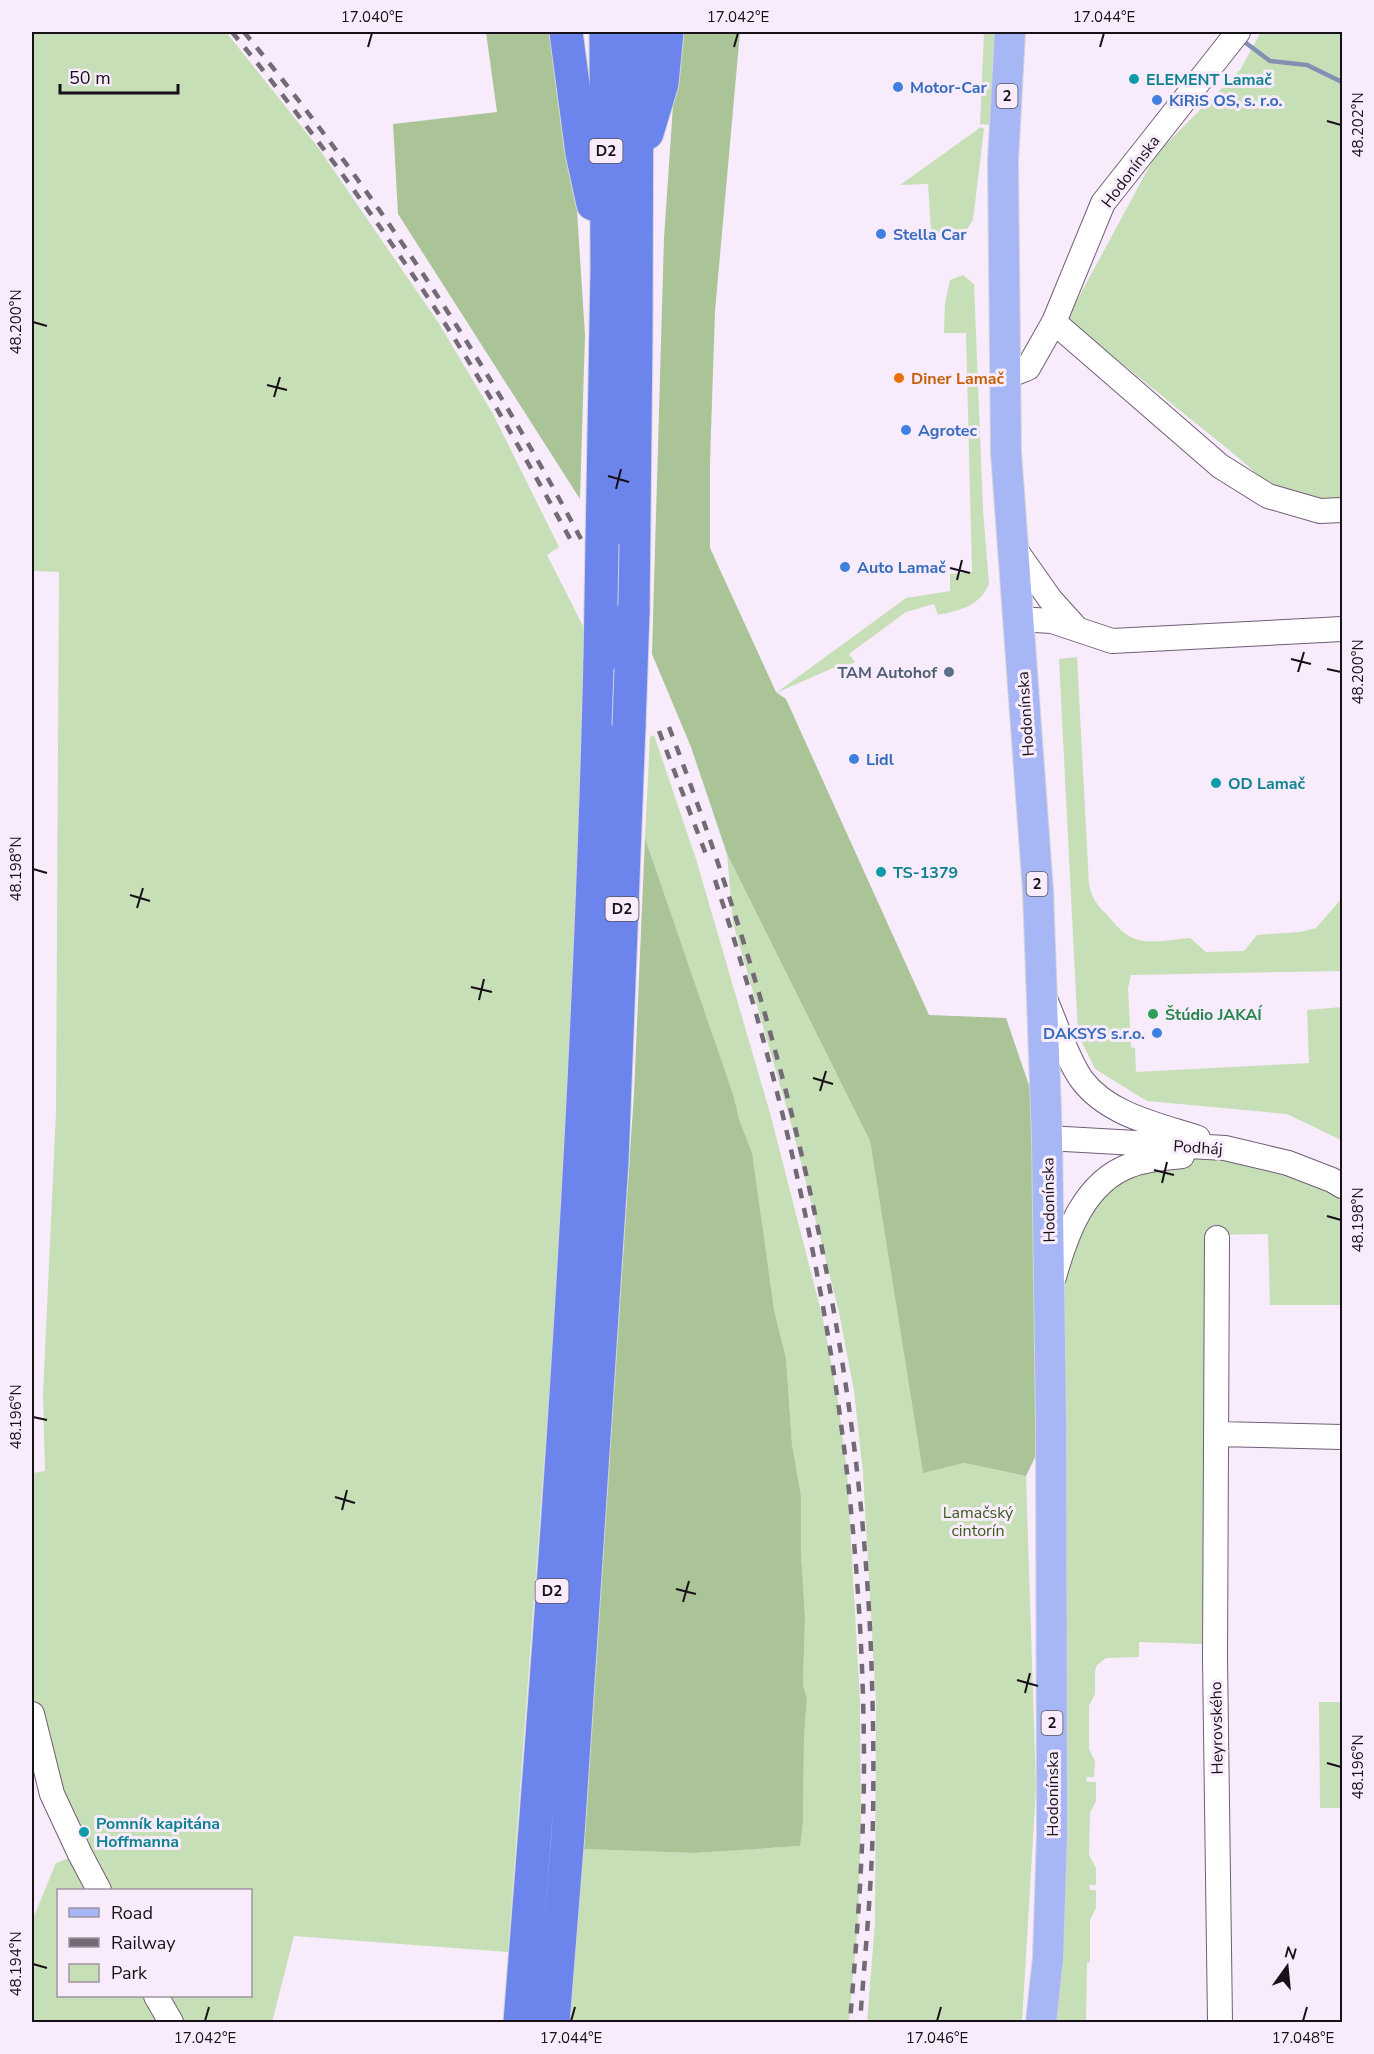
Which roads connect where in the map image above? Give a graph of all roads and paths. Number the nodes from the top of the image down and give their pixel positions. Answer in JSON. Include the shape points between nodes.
{"nodes":[{"id":1,"x":566,"y":32,"type":"edge"},
{"id":2,"x":606,"y":32,"type":"edge"},
{"id":3,"x":637,"y":32,"type":"edge"},
{"id":4,"x":667,"y":32,"type":"edge"},
{"id":5,"x":1010,"y":32,"type":"edge"},
{"id":6,"x":1235,"y":36,"type":"edge"},
{"id":7,"x":638,"y":164,"type":"junction"},
{"id":8,"x":607,"y":270,"type":"junction"},
{"id":9,"x":1054,"y":322,"type":"junction"},
{"id":10,"x":1005,"y":377,"type":"junction"},
{"id":11,"x":1342,"y":510,"type":"edge"},
{"id":12,"x":1012,"y":545,"type":"junction"},
{"id":13,"x":1018,"y":619,"type":"junction"},
{"id":14,"x":1342,"y":629,"type":"edge"},
{"id":15,"x":1079,"y":630,"type":"junction"},
{"id":16,"x":1042,"y":992,"type":"junction"},
{"id":17,"x":600,"y":1092,"type":"junction"},
{"id":18,"x":1047,"y":1138,"type":"junction"},
{"id":19,"x":1225,"y":1148,"type":"junction"},
{"id":20,"x":597,"y":1160,"type":"junction"},
{"id":21,"x":1342,"y":1186,"type":"edge"},
{"id":22,"x":1217,"y":1238,"type":"dead end"},
{"id":23,"x":1049,"y":1295,"type":"junction"},
{"id":24,"x":1217,"y":1434,"type":"junction"},
{"id":25,"x":1342,"y":1437,"type":"edge"},
{"id":26,"x":32,"y":1714,"type":"edge"},
{"id":27,"x":98,"y":1889,"type":"edge"},
{"id":28,"x":157,"y":1997,"type":"edge"},
{"id":29,"x":171,"y":2022,"type":"edge"},
{"id":30,"x":520,"y":2022,"type":"edge"},
{"id":31,"x":553,"y":2022,"type":"edge"},
{"id":32,"x":1041,"y":2022,"type":"edge"},
{"id":33,"x":1220,"y":2022,"type":"edge"}],
"edges":[{"from":1,"to":8,"type":"highway","via":[[582,153]]},
{"from":2,"to":8,"type":"highway","number":"D2"},
{"from":3,"to":7,"type":"highway","number":"D2"},
{"from":4,"to":7,"type":"highway","via":[[662,83]]},
{"from":5,"to":10,"type":"main road","name":"Hodonínska","number":"2","via":[[1003,161]]},
{"from":6,"to":9,"type":"street","name":"Hodonínska","via":[[1103,203]]},
{"from":7,"to":17,"type":"highway","number":"D2","bridge":true,"via":[[629,726]]},
{"from":8,"to":17,"type":"highway","number":"D2","bridge":true,"via":[[596,846]]},
{"from":9,"to":10,"type":"street","name":"Hodonínska","via":[[1028,368]]},
{"from":9,"to":11,"type":"street","via":[[1220,466],[1268,496],[1320,511]]},
{"from":10,"to":12,"type":"main road","name":"Hodonínska","number":"2"},
{"from":12,"to":13,"type":"main road","name":"Hodonínska","number":"2"},
{"from":12,"to":15,"type":"street","via":[[1050,599]]},
{"from":13,"to":15,"type":"street","via":[[1052,621]]},
{"from":13,"to":16,"type":"main road","name":"Hodonínska","number":"2"},
{"from":14,"to":15,"type":"street","via":[[1112,641]]},
{"from":16,"to":18,"type":"main road","name":"Hodonínska","number":"2"},
{"from":16,"to":19,"type":"street","via":[[1079,1075],[1090,1089],[1118,1110]]},
{"from":17,"to":20,"type":"highway","number":"D2"},
{"from":18,"to":19,"type":"street","name":"Podháj"},
{"from":18,"to":23,"type":"main road","name":"Hodonínska","number":"2"},
{"from":19,"to":21,"type":"street","name":"Podháj","via":[[1288,1162]]},
{"from":19,"to":23,"type":"street","via":[[1132,1164],[1103,1181],[1073,1222]]},
{"from":20,"to":30,"type":"highway","number":"D2"},
{"from":20,"to":31,"type":"highway","number":"D2","via":[[569,1822]]},
{"from":22,"to":24,"type":"street","name":"Heyrovského"},
{"from":23,"to":32,"type":"main road","name":"Hodonínska","number":"2","via":[[1052,1833],[1048,1958]]},
{"from":24,"to":25,"type":"street"},
{"from":24,"to":33,"type":"street","name":"Heyrovského","via":[[1215,1658]]},
{"from":26,"to":27,"type":"street","via":[[52,1794]]},
{"from":28,"to":29,"type":"street"}]}
